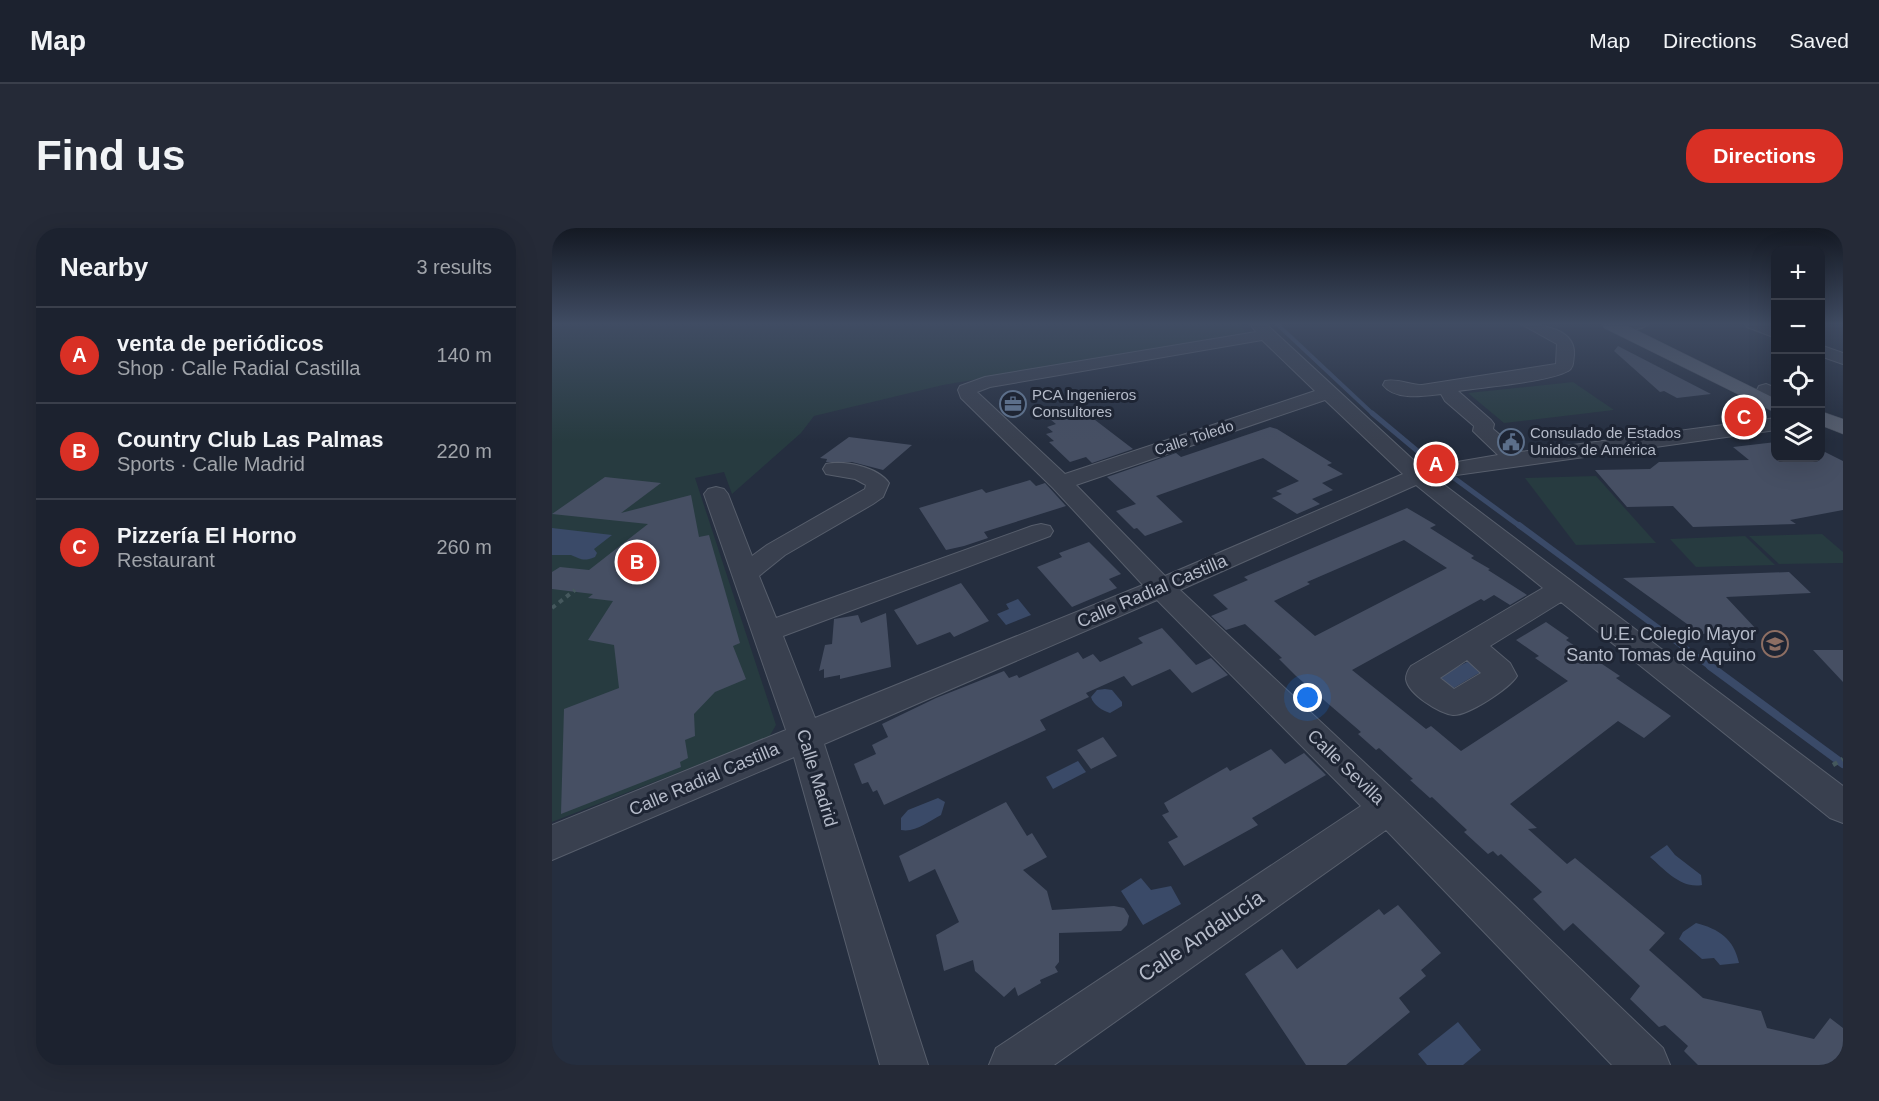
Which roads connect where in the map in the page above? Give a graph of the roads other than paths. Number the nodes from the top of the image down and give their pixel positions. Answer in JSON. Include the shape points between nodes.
{"nodes":[{"id":1,"x":1087,"y":363,"type":"edge"},
{"id":2,"x":1296,"y":363,"type":"edge"},
{"id":3,"x":1564,"y":363,"type":"edge"},
{"id":4,"x":1705,"y":363,"type":"edge"},
{"id":5,"x":1392,"y":385,"type":"dead end"},
{"id":6,"x":1447,"y":387,"type":"junction"},
{"id":7,"x":1327,"y":393,"type":"junction"},
{"id":8,"x":1771,"y":396,"type":"edge"},
{"id":9,"x":1825,"y":419,"type":"edge"},
{"id":10,"x":1771,"y":424,"type":"edge"},
{"id":11,"x":1825,"y":425,"type":"edge"},
{"id":12,"x":1843,"y":429,"type":"edge"},
{"id":13,"x":1825,"y":432,"type":"edge"},
{"id":14,"x":1843,"y":440,"type":"edge"},
{"id":15,"x":1515,"y":459,"type":"junction"},
{"id":16,"x":834,"y":469,"type":"dead end"},
{"id":17,"x":1432,"y":472,"type":"junction"},
{"id":18,"x":1061,"y":483,"type":"junction"},
{"id":19,"x":716,"y":495,"type":"dead end"},
{"id":20,"x":1041,"y":531,"type":"dead end"},
{"id":21,"x":746,"y":573,"type":"junction"},
{"id":22,"x":1161,"y":588,"type":"junction"},
{"id":23,"x":1562,"y":589,"type":"junction"},
{"id":24,"x":766,"y":632,"type":"junction"},
{"id":25,"x":1469,"y":645,"type":"dead end"},
{"id":26,"x":805,"y":736,"type":"junction"},
{"id":27,"x":1843,"y":807,"type":"edge"},
{"id":28,"x":1388,"y":808,"type":"junction"},
{"id":29,"x":552,"y":843,"type":"edge"},
{"id":30,"x":904,"y":1065,"type":"edge"},
{"id":31,"x":1013,"y":1065,"type":"edge"},
{"id":32,"x":1646,"y":1065,"type":"edge"}],
"edges":[{"from":1,"to":18,"type":"street","name":"Calle Sevilla","via":[[986,382],[967,390]]},
{"from":2,"to":7,"type":"street"},
{"from":3,"to":6,"type":"street","via":[[1564,367],[1550,372]]},
{"from":4,"to":8,"type":"main road"},
{"from":5,"to":6,"type":"street","via":[[1410,391]]},
{"from":6,"to":15,"type":"street","via":[[1452,397],[1484,424],[1483,431]]},
{"from":7,"to":17,"type":"street"},
{"from":7,"to":18,"type":"street","name":"Calle Toledo"},
{"from":9,"to":12,"type":"main road"},
{"from":10,"to":15,"type":"street","name":"Calle Radial Castilla"},
{"from":11,"to":12,"type":"street"},
{"from":13,"to":14,"type":"main road"},
{"from":15,"to":17,"type":"street","name":"Calle Radial Castilla"},
{"from":16,"to":21,"type":"street","via":[[863,474],[878,483],[866,499],[776,550]]},
{"from":17,"to":22,"type":"street","name":"Calle Radial Castilla"},
{"from":17,"to":23,"type":"street"},
{"from":18,"to":22,"type":"street","name":"Calle Sevilla"},
{"from":19,"to":21,"type":"street","name":"Calle Madrid"},
{"from":20,"to":24,"type":"street"},
{"from":21,"to":24,"type":"street","name":"Calle Madrid"},
{"from":22,"to":26,"type":"street","name":"Calle Radial Castilla"},
{"from":22,"to":28,"type":"street","name":"Calle Sevilla"},
{"from":23,"to":25,"type":"street"},
{"from":23,"to":27,"type":"street"},
{"from":24,"to":26,"type":"street","name":"Calle Madrid"},
{"from":26,"to":29,"type":"street","name":"Calle Radial Castilla"},
{"from":26,"to":30,"type":"street","name":"Calle Madrid"},
{"from":28,"to":31,"type":"street","name":"Calle Andalucía"},
{"from":28,"to":32,"type":"street","name":"Calle Sevilla"}]}
